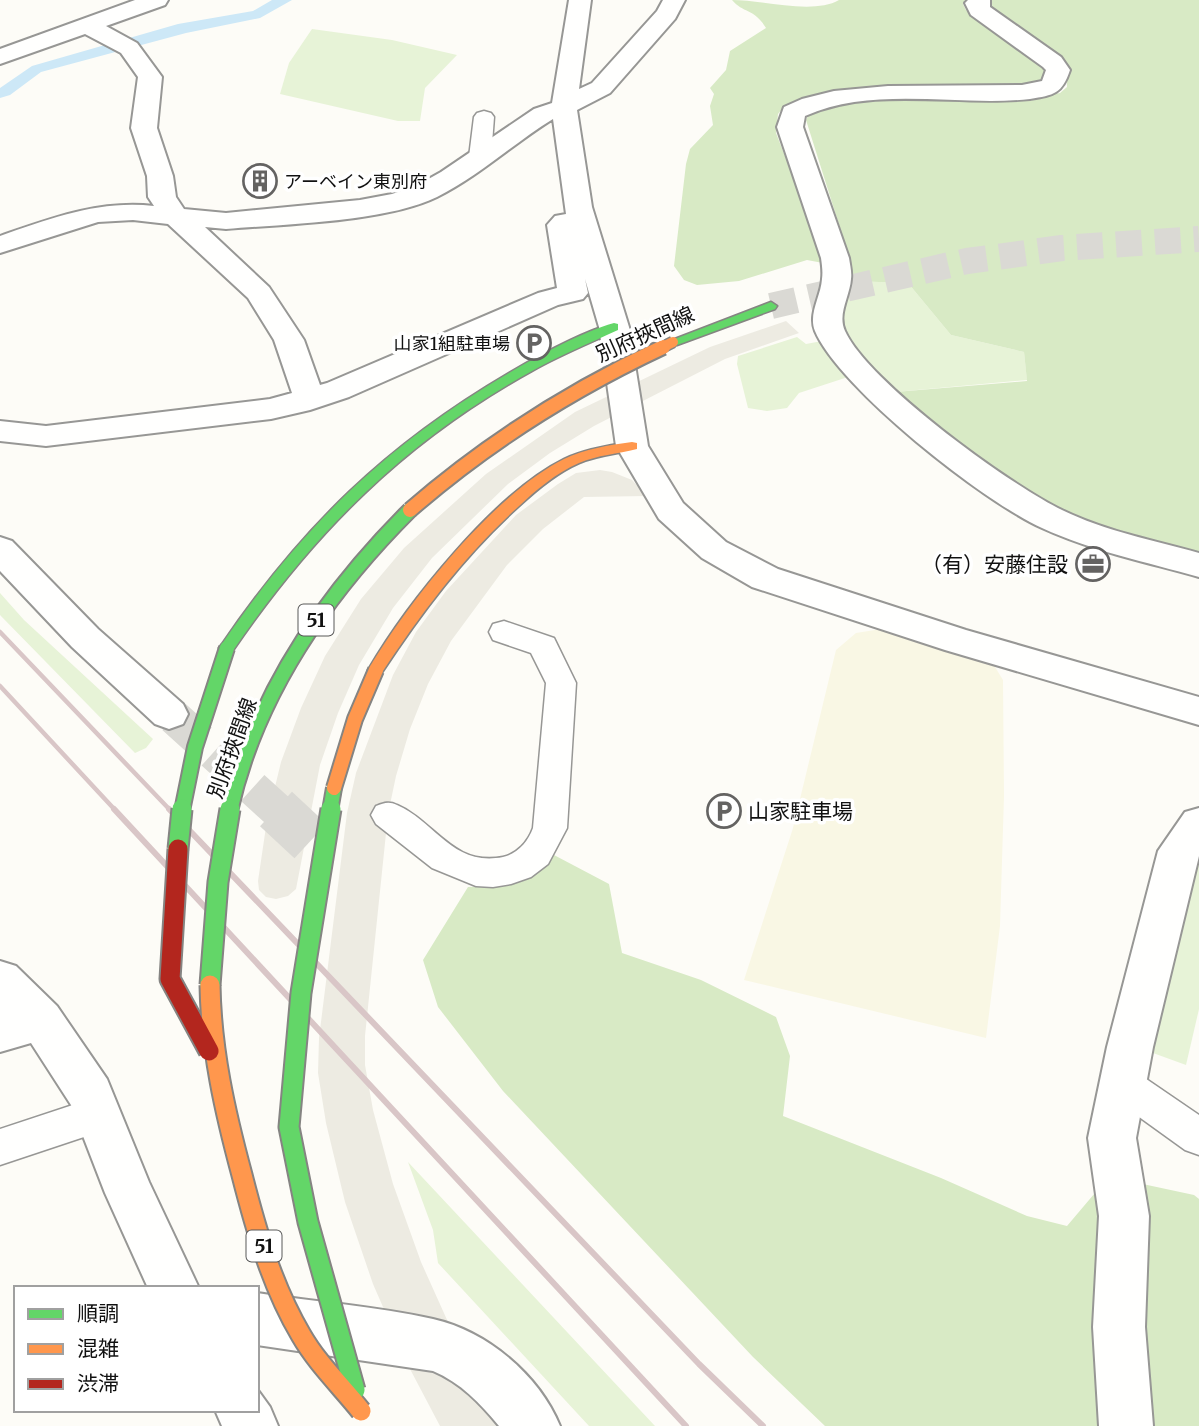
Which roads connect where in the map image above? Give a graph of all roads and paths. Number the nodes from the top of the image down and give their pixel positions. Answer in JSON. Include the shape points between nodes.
{"nodes":[{"id":1,"x":157,"y":0,"type":"edge"},
{"id":2,"x":580,"y":0,"type":"edge"},
{"id":3,"x":674,"y":0,"type":"edge"},
{"id":4,"x":979,"y":0,"type":"edge"},
{"id":5,"x":86,"y":24,"type":"junction"},
{"id":6,"x":0,"y":57,"type":"edge"},
{"id":7,"x":564,"y":107,"type":"junction"},
{"id":8,"x":484,"y":117,"type":"dead end"},
{"id":9,"x":480,"y":157,"type":"junction"},
{"id":10,"x":578,"y":208,"type":"junction"},
{"id":11,"x":174,"y":214,"type":"junction"},
{"id":12,"x":0,"y":245,"type":"edge"},
{"id":13,"x":771,"y":306,"type":"tunnel mouth"},
{"id":14,"x":614,"y":327,"type":"junction"},
{"id":15,"x":310,"y":400,"type":"junction"},
{"id":16,"x":0,"y":432,"type":"edge"},
{"id":17,"x":632,"y":446,"type":"junction"},
{"id":18,"x":0,"y":549,"type":"edge"},
{"id":19,"x":1199,"y":565,"type":"edge"},
{"id":20,"x":504,"y":632,"type":"dead end"},
{"id":21,"x":1199,"y":711,"type":"edge"},
{"id":22,"x":169,"y":713,"type":"tunnel mouth"},
{"id":23,"x":388,"y":815,"type":"dead end"},
{"id":24,"x":1199,"y":824,"type":"edge"},
{"id":25,"x":0,"y":980,"type":"edge"},
{"id":26,"x":20,"y":1026,"type":"edge"},
{"id":27,"x":214,"y":1059,"type":"junction"},
{"id":28,"x":1123,"y":1084,"type":"junction"},
{"id":29,"x":97,"y":1115,"type":"junction"},
{"id":30,"x":1199,"y":1137,"type":"edge"},
{"id":31,"x":0,"y":1147,"type":"edge"},
{"id":32,"x":173,"y":1286,"type":"edge"},
{"id":33,"x":259,"y":1319,"type":"edge"},
{"id":34,"x":361,"y":1410,"type":"junction"},
{"id":35,"x":370,"y":1426,"type":"edge"},
{"id":36,"x":533,"y":1426,"type":"edge"},
{"id":37,"x":1126,"y":1426,"type":"edge"}],
"edges":[{"from":1,"to":5,"type":"street"},
{"from":2,"to":7,"type":"street"},
{"from":3,"to":7,"type":"street","via":[[667,15],[601,88]]},
{"from":4,"to":19,"type":"street","via":[[979,10],[1052,62],[1058,70],[1053,85],[1028,93],[894,93],[822,100],[793,113],[790,127],[835,258],[837,279],[827,313],[828,328],[852,366],[914,422],[1048,518]]},
{"from":5,"to":6,"type":"street"},
{"from":5,"to":11,"type":"street","via":[[125,45],[150,77],[144,128],[162,197]]},
{"from":7,"to":9,"type":"street","via":[[543,114]]},
{"from":7,"to":10,"type":"street"},
{"from":8,"to":9,"type":"lane"},
{"from":9,"to":11,"type":"street","via":[[426,192],[372,206],[226,221]]},
{"from":10,"to":14,"type":"street"},
{"from":10,"to":15,"type":"street","via":[[561,225],[573,293],[548,299]]},
{"from":11,"to":12,"type":"street","via":[[97,214]]},
{"from":11,"to":15,"type":"street","via":[[260,293],[289,340]]},
{"from":13,"to":27,"type":"main road","name":"別府挾間線","number":"51","bridge":true,"via":[[673,342],[532,414],[428,491],[378,540],[332,595],[296,650],[262,718],[236,789],[220,868],[209,976]]},
{"from":14,"to":17,"type":"street"},
{"from":14,"to":27,"type":"main road","bridge":true,"via":[[516,374],[372,474],[324,518],[276,575],[227,648],[199,726],[187,782],[179,832],[170,979]]},
{"from":15,"to":16,"type":"street","via":[[271,410],[47,436]]},
{"from":17,"to":21,"type":"street","via":[[671,511],[690,531],[765,578]]},
{"from":17,"to":34,"type":"main road","bridge":true,"via":[[567,463],[504,510],[465,548],[432,586],[376,670],[338,769],[296,1031],[289,1127],[308,1222]]},
{"from":18,"to":22,"type":"street","via":[[85,638]]},
{"from":20,"to":23,"type":"lane","via":[[543,646],[561,682],[551,828],[545,844],[518,867],[478,873],[445,859]]},
{"from":24,"to":28,"type":"street","via":[[1179,851]]},
{"from":25,"to":26,"type":"street"},
{"from":26,"to":29,"type":"street","via":[[90,1094]]},
{"from":27,"to":34,"type":"main road","name":"別府挾間線","number":"51","bridge":true,"via":[[261,1239],[298,1330]]},
{"from":28,"to":30,"type":"lane"},
{"from":28,"to":37,"type":"street","via":[[1112,1139],[1124,1216],[1119,1327]]},
{"from":29,"to":31,"type":"lane"},
{"from":29,"to":32,"type":"street"},
{"from":33,"to":36,"type":"street","via":[[435,1345],[467,1359],[498,1382]]},
{"from":34,"to":35,"type":"main road","name":"別府挾間線","number":"51"}]}
